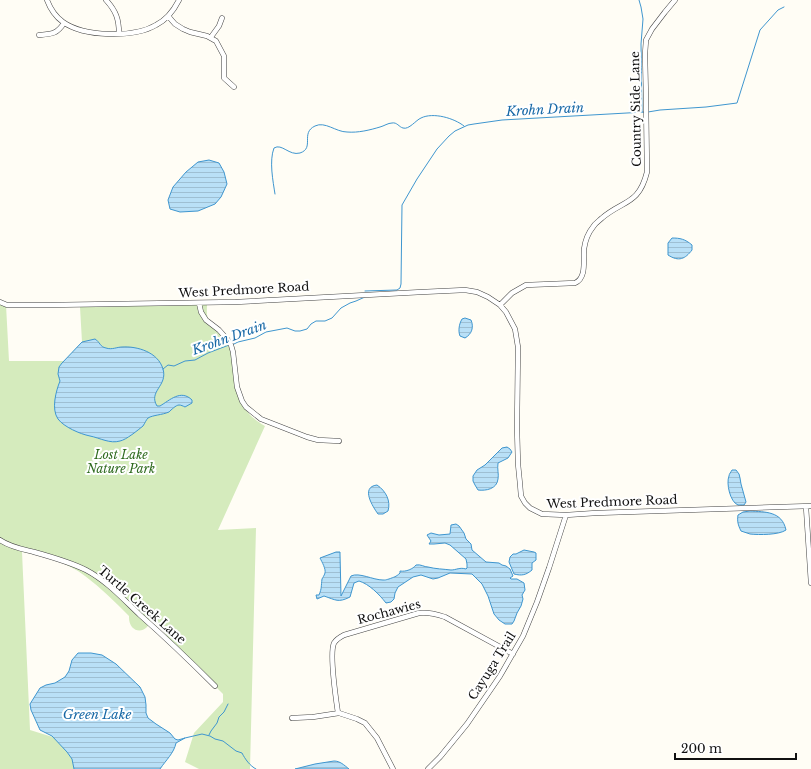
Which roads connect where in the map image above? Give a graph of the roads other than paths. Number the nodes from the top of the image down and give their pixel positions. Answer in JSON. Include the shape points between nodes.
{"nodes":[{"id":1,"x":47,"y":0,"type":"edge"},
{"id":2,"x":106,"y":0,"type":"edge"},
{"id":3,"x":179,"y":0,"type":"edge"},
{"id":4,"x":675,"y":0,"type":"edge"},
{"id":5,"x":168,"y":16,"type":"junction"},
{"id":6,"x":222,"y":18,"type":"dead end"},
{"id":7,"x":64,"y":23,"type":"junction"},
{"id":8,"x":118,"y":34,"type":"junction"},
{"id":9,"x":39,"y":35,"type":"dead end"},
{"id":10,"x":211,"y":37,"type":"junction"},
{"id":11,"x":234,"y":87,"type":"dead end"},
{"id":12,"x":0,"y":302,"type":"edge"},
{"id":13,"x":199,"y":303,"type":"junction"},
{"id":14,"x":500,"y":305,"type":"junction"},
{"id":15,"x":339,"y":442,"type":"dead end"},
{"id":16,"x":809,"y":507,"type":"edge"},
{"id":17,"x":566,"y":515,"type":"junction"},
{"id":18,"x":0,"y":540,"type":"edge"},
{"id":19,"x":811,"y":584,"type":"edge"},
{"id":20,"x":513,"y":654,"type":"junction"},
{"id":21,"x":216,"y":686,"type":"dead end"},
{"id":22,"x":338,"y":713,"type":"junction"},
{"id":23,"x":292,"y":718,"type":"dead end"},
{"id":24,"x":393,"y":769,"type":"edge"},
{"id":25,"x":428,"y":769,"type":"edge"}],
"edges":[{"from":1,"to":7,"type":"street"},
{"from":2,"to":8,"type":"street","via":[[118,18]]},
{"from":3,"to":5,"type":"street"},
{"from":4,"to":14,"type":"street","name":"Country Side Lane","via":[[646,40],[647,172],[639,192],[606,214],[594,226],[584,249],[583,274],[578,281],[526,285],[512,293]]},
{"from":5,"to":8,"type":"street","via":[[147,29]]},
{"from":5,"to":10,"type":"street","via":[[183,29]]},
{"from":6,"to":10,"type":"street"},
{"from":7,"to":8,"type":"street","via":[[90,33]]},
{"from":7,"to":9,"type":"street","via":[[52,34]]},
{"from":10,"to":11,"type":"street","via":[[224,56],[224,78]]},
{"from":12,"to":13,"type":"street","name":"West Predmore Road","via":[[7,305]]},
{"from":13,"to":14,"type":"street","name":"West Predmore Road","via":[[465,290],[477,292]]},
{"from":13,"to":15,"type":"street","via":[[200,312],[230,345],[237,388],[246,407],[261,419],[289,430],[318,440]]},
{"from":14,"to":17,"type":"street","name":"West Predmore Road","via":[[515,329],[518,347],[517,428],[522,496],[525,503],[537,512]]},
{"from":16,"to":17,"type":"street","name":"West Predmore Road"},
{"from":16,"to":19,"type":"street"},
{"from":17,"to":20,"type":"street","name":"Cayuga Trail","via":[[550,568],[523,636]]},
{"from":18,"to":21,"type":"street","name":"Turtle Creek Lane","via":[[8,545],[72,564],[96,576]]},
{"from":20,"to":22,"type":"street","name":"Rochawies","via":[[445,617],[428,612],[344,635],[334,643],[332,656]]},
{"from":20,"to":25,"type":"street","name":"Cayuga Trail","via":[[467,724]]},
{"from":22,"to":23,"type":"street"},
{"from":22,"to":24,"type":"street","via":[[365,723],[377,738]]}]}
